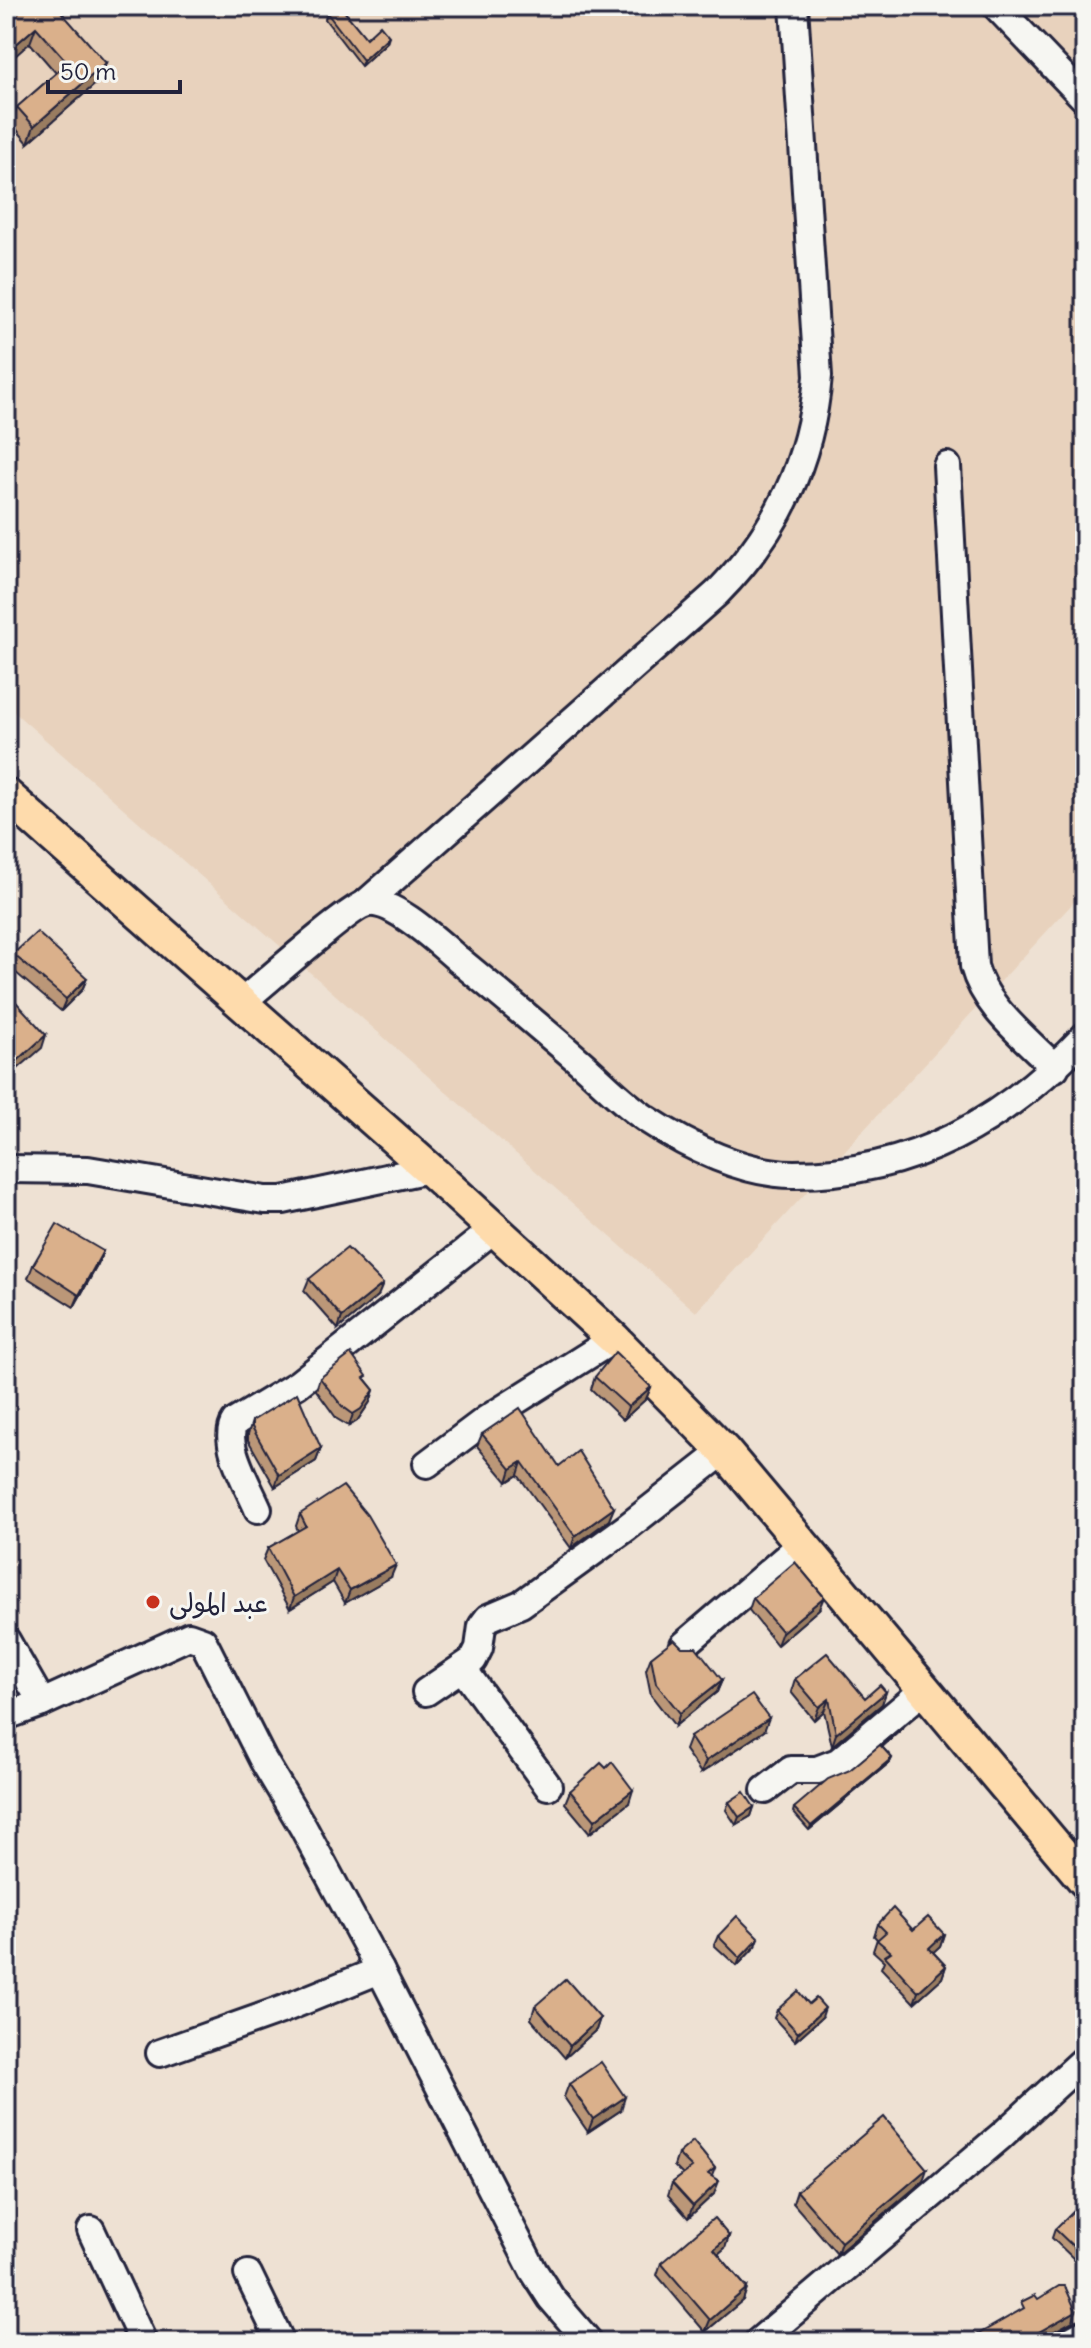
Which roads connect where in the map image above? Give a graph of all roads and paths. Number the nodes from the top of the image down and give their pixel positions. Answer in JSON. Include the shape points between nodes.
{"nodes":[{"id":1,"x":794,"y":6,"type":"edge"},
{"id":2,"x":996,"y":6,"type":"edge"},
{"id":3,"x":1085,"y":99,"type":"edge"},
{"id":4,"x":947,"y":466,"type":"dead end"},
{"id":5,"x":6,"y":795,"type":"edge"},
{"id":6,"x":366,"y":903,"type":"junction"},
{"id":7,"x":241,"y":1003,"type":"junction"},
{"id":8,"x":1085,"y":1036,"type":"edge"},
{"id":9,"x":1055,"y":1068,"type":"junction"},
{"id":10,"x":6,"y":1169,"type":"edge"},
{"id":11,"x":429,"y":1169,"type":"junction"},
{"id":12,"x":493,"y":1230,"type":"junction"},
{"id":13,"x":614,"y":1339,"type":"junction"},
{"id":14,"x":724,"y":1451,"type":"junction"},
{"id":15,"x":427,"y":1464,"type":"dead end"},
{"id":16,"x":258,"y":1509,"type":"dead end"},
{"id":17,"x":803,"y":1543,"type":"junction"},
{"id":18,"x":6,"y":1640,"type":"edge"},
{"id":19,"x":684,"y":1645,"type":"edge"},
{"id":20,"x":463,"y":1669,"type":"junction"},
{"id":21,"x":925,"y":1689,"type":"junction"},
{"id":22,"x":426,"y":1692,"type":"dead end"},
{"id":23,"x":42,"y":1703,"type":"junction"},
{"id":24,"x":6,"y":1716,"type":"edge"},
{"id":25,"x":548,"y":1786,"type":"dead end"},
{"id":26,"x":765,"y":1790,"type":"dead end"},
{"id":27,"x":1085,"y":1881,"type":"edge"},
{"id":28,"x":380,"y":1970,"type":"junction"},
{"id":29,"x":160,"y":2053,"type":"dead end"},
{"id":30,"x":1085,"y":2059,"type":"edge"},
{"id":31,"x":91,"y":2230,"type":"dead end"},
{"id":32,"x":248,"y":2274,"type":"dead end"},
{"id":33,"x":1085,"y":2333,"type":"edge"},
{"id":34,"x":143,"y":2342,"type":"edge"},
{"id":35,"x":281,"y":2342,"type":"edge"},
{"id":36,"x":589,"y":2342,"type":"edge"},
{"id":37,"x":758,"y":2342,"type":"edge"},
{"id":38,"x":1068,"y":2342,"type":"edge"}],
"edges":[{"from":1,"to":6,"type":"street","via":[[818,376],[812,427],[787,500],[756,550],[717,593]]},
{"from":2,"to":3,"type":"street"},
{"from":4,"to":9,"type":"street","via":[[974,966],[990,1001]]},
{"from":5,"to":7,"type":"main road"},
{"from":6,"to":7,"type":"street"},
{"from":6,"to":9,"type":"street","via":[[384,904],[438,942],[645,1119],[689,1144],[748,1167],[792,1174],[873,1167],[921,1153],[972,1130]]},
{"from":7,"to":11,"type":"main road"},
{"from":8,"to":9,"type":"street"},
{"from":10,"to":11,"type":"street","via":[[88,1170],[265,1200]]},
{"from":11,"to":12,"type":"main road"},
{"from":12,"to":13,"type":"main road"},
{"from":12,"to":16,"type":"street","via":[[298,1384],[235,1422],[230,1442]]},
{"from":13,"to":14,"type":"main road"},
{"from":13,"to":15,"type":"street","via":[[487,1419]]},
{"from":14,"to":17,"type":"main road"},
{"from":14,"to":20,"type":"street","via":[[521,1604],[488,1618],[476,1655]]},
{"from":17,"to":19,"type":"street"},
{"from":17,"to":21,"type":"main road"},
{"from":18,"to":23,"type":"street"},
{"from":20,"to":22,"type":"street"},
{"from":20,"to":25,"type":"street"},
{"from":21,"to":26,"type":"street","via":[[838,1762],[825,1769],[791,1770]]},
{"from":21,"to":27,"type":"main road"},
{"from":23,"to":24,"type":"street"},
{"from":23,"to":28,"type":"street","via":[[189,1636],[203,1641]]},
{"from":28,"to":29,"type":"street"},
{"from":28,"to":36,"type":"street","via":[[533,2270]]},
{"from":30,"to":37,"type":"street"},
{"from":31,"to":34,"type":"street"},
{"from":32,"to":35,"type":"street"},
{"from":33,"to":38,"type":"street"}]}
